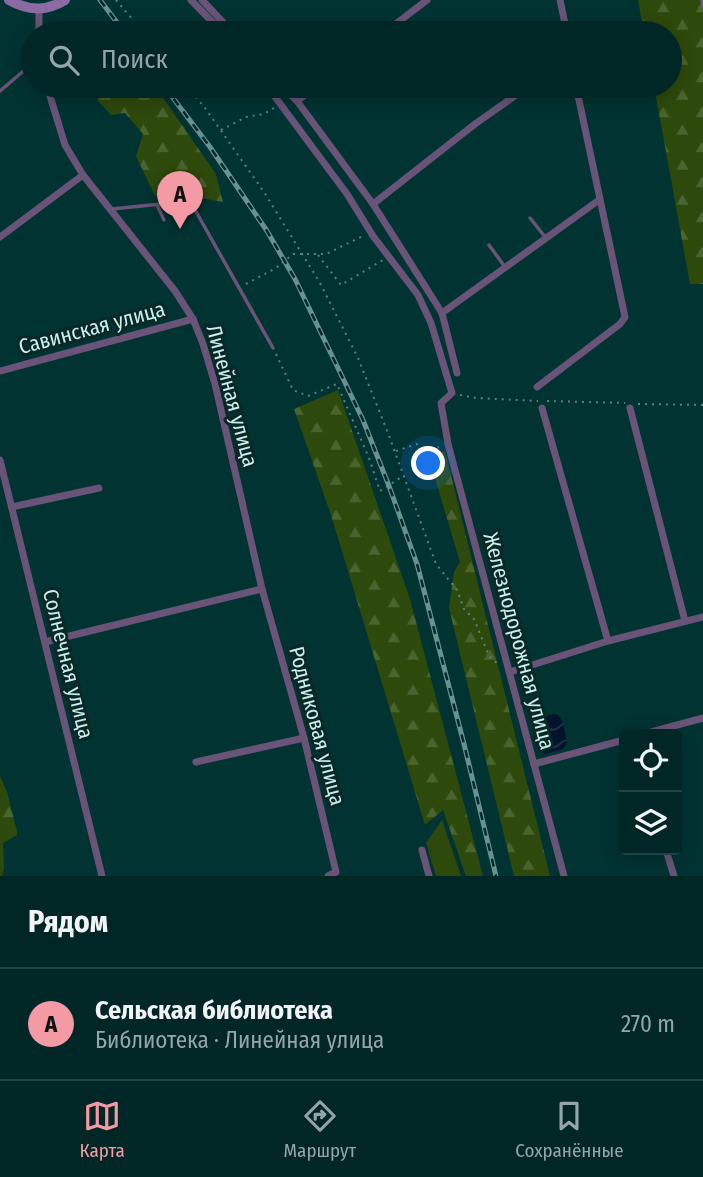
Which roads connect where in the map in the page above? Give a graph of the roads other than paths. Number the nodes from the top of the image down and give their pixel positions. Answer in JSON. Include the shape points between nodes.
{"nodes":[{"id":1,"x":9,"y":0,"type":"edge"},
{"id":2,"x":65,"y":0,"type":"edge"},
{"id":3,"x":192,"y":0,"type":"edge"},
{"id":4,"x":202,"y":0,"type":"edge"},
{"id":5,"x":427,"y":0,"type":"edge"},
{"id":6,"x":560,"y":0,"type":"edge"},
{"id":7,"x":702,"y":0,"type":"edge"},
{"id":8,"x":703,"y":6,"type":"edge"},
{"id":9,"x":38,"y":9,"type":"junction"},
{"id":10,"x":38,"y":21,"type":"edge"},
{"id":11,"x":212,"y":21,"type":"edge"},
{"id":12,"x":222,"y":21,"type":"edge"},
{"id":13,"x":400,"y":21,"type":"edge"},
{"id":14,"x":564,"y":21,"type":"edge"},
{"id":15,"x":21,"y":73,"type":"edge"},
{"id":16,"x":0,"y":91,"type":"edge"},
{"id":17,"x":51,"y":98,"type":"edge"},
{"id":18,"x":276,"y":98,"type":"edge"},
{"id":19,"x":294,"y":98,"type":"edge"},
{"id":20,"x":301,"y":98,"type":"edge"},
{"id":21,"x":512,"y":98,"type":"edge"},
{"id":22,"x":579,"y":98,"type":"edge"},
{"id":23,"x":297,"y":101,"type":"junction"},
{"id":24,"x":83,"y":175,"type":"junction"},
{"id":25,"x":599,"y":200,"type":"junction"},
{"id":26,"x":373,"y":204,"type":"junction"},
{"id":27,"x":157,"y":205,"type":"junction"},
{"id":28,"x":112,"y":209,"type":"junction"},
{"id":29,"x":530,"y":218,"type":"dead end"},
{"id":30,"x":164,"y":220,"type":"dead end"},
{"id":31,"x":0,"y":237,"type":"edge"},
{"id":32,"x":546,"y":238,"type":"junction"},
{"id":33,"x":489,"y":245,"type":"dead end"},
{"id":34,"x":505,"y":267,"type":"junction"},
{"id":35,"x":442,"y":313,"type":"junction"},
{"id":36,"x":193,"y":319,"type":"junction"},
{"id":37,"x":273,"y":348,"type":"road end"},
{"id":38,"x":0,"y":371,"type":"edge"},
{"id":39,"x":457,"y":373,"type":"dead end"},
{"id":40,"x":537,"y":387,"type":"dead end"},
{"id":41,"x":542,"y":408,"type":"dead end"},
{"id":42,"x":630,"y":408,"type":"dead end"},
{"id":43,"x":0,"y":460,"type":"edge"},
{"id":44,"x":99,"y":488,"type":"dead end"},
{"id":45,"x":12,"y":507,"type":"junction"},
{"id":46,"x":262,"y":589,"type":"junction"},
{"id":47,"x":703,"y":617,"type":"edge"},
{"id":48,"x":685,"y":621,"type":"junction"},
{"id":49,"x":608,"y":641,"type":"junction"},
{"id":50,"x":45,"y":642,"type":"junction"},
{"id":51,"x":508,"y":672,"type":"junction"},
{"id":52,"x":703,"y":718,"type":"edge"},
{"id":53,"x":662,"y":729,"type":"edge"},
{"id":54,"x":303,"y":738,"type":"junction"},
{"id":55,"x":619,"y":741,"type":"edge"},
{"id":56,"x":196,"y":762,"type":"dead end"},
{"id":57,"x":534,"y":764,"type":"junction"},
{"id":58,"x":422,"y":850,"type":"dead end"},
{"id":59,"x":668,"y":855,"type":"edge"},
{"id":60,"x":102,"y":876,"type":"edge"},
{"id":61,"x":328,"y":876,"type":"edge"},
{"id":62,"x":429,"y":876,"type":"edge"},
{"id":63,"x":564,"y":876,"type":"edge"},
{"id":64,"x":674,"y":876,"type":"edge"}],
"edges":[{"from":1,"to":9,"type":"main road"},
{"from":2,"to":9,"type":"main road"},
{"from":3,"to":11,"type":"street"},
{"from":4,"to":12,"type":"street"},
{"from":5,"to":13,"type":"street"},
{"from":6,"to":14,"type":"street"},
{"from":7,"to":8,"type":"lane"},
{"from":9,"to":10,"type":"street"},
{"from":15,"to":16,"type":"lane"},
{"from":17,"to":24,"type":"street","name":"Линейная улица","via":[[65,145]]},
{"from":18,"to":51,"type":"street","name":"Железнодорожная улица","via":[[418,295],[431,323],[452,393],[441,404],[441,415]]},
{"from":19,"to":23,"type":"street"},
{"from":20,"to":23,"type":"street"},
{"from":21,"to":26,"type":"street"},
{"from":22,"to":25,"type":"street"},
{"from":23,"to":26,"type":"street"},
{"from":24,"to":28,"type":"street","name":"Линейная улица"},
{"from":24,"to":31,"type":"street"},
{"from":25,"to":32,"type":"street"},
{"from":25,"to":40,"type":"street","via":[[625,317]]},
{"from":26,"to":35,"type":"street"},
{"from":27,"to":28,"type":"lane"},
{"from":27,"to":30,"type":"lane"},
{"from":27,"to":37,"type":"lane","via":[[190,201]]},
{"from":28,"to":36,"type":"street","name":"Линейная улица"},
{"from":29,"to":32,"type":"lane"},
{"from":32,"to":34,"type":"street"},
{"from":33,"to":34,"type":"lane"},
{"from":34,"to":35,"type":"street"},
{"from":35,"to":39,"type":"street"},
{"from":36,"to":38,"type":"street","name":"Савинская улица"},
{"from":36,"to":46,"type":"street","name":"Линейная улица","via":[[215,384]]},
{"from":41,"to":49,"type":"street"},
{"from":42,"to":48,"type":"street"},
{"from":43,"to":45,"type":"street","name":"Солнечная улица"},
{"from":44,"to":45,"type":"street"},
{"from":45,"to":50,"type":"street","name":"Солнечная улица"},
{"from":46,"to":50,"type":"street"},
{"from":46,"to":54,"type":"street","name":"Родниковая улица"},
{"from":47,"to":48,"type":"street"},
{"from":48,"to":49,"type":"street"},
{"from":49,"to":51,"type":"street"},
{"from":50,"to":60,"type":"street","name":"Солнечная улица"},
{"from":51,"to":57,"type":"street","name":"Железнодорожная улица"},
{"from":52,"to":53,"type":"street"},
{"from":54,"to":56,"type":"street"},
{"from":54,"to":61,"type":"street","name":"Родниковая улица","via":[[336,872]]},
{"from":55,"to":57,"type":"street"},
{"from":57,"to":63,"type":"street","name":"Железнодорожная улица"},
{"from":58,"to":62,"type":"street"},
{"from":59,"to":64,"type":"street"}]}
